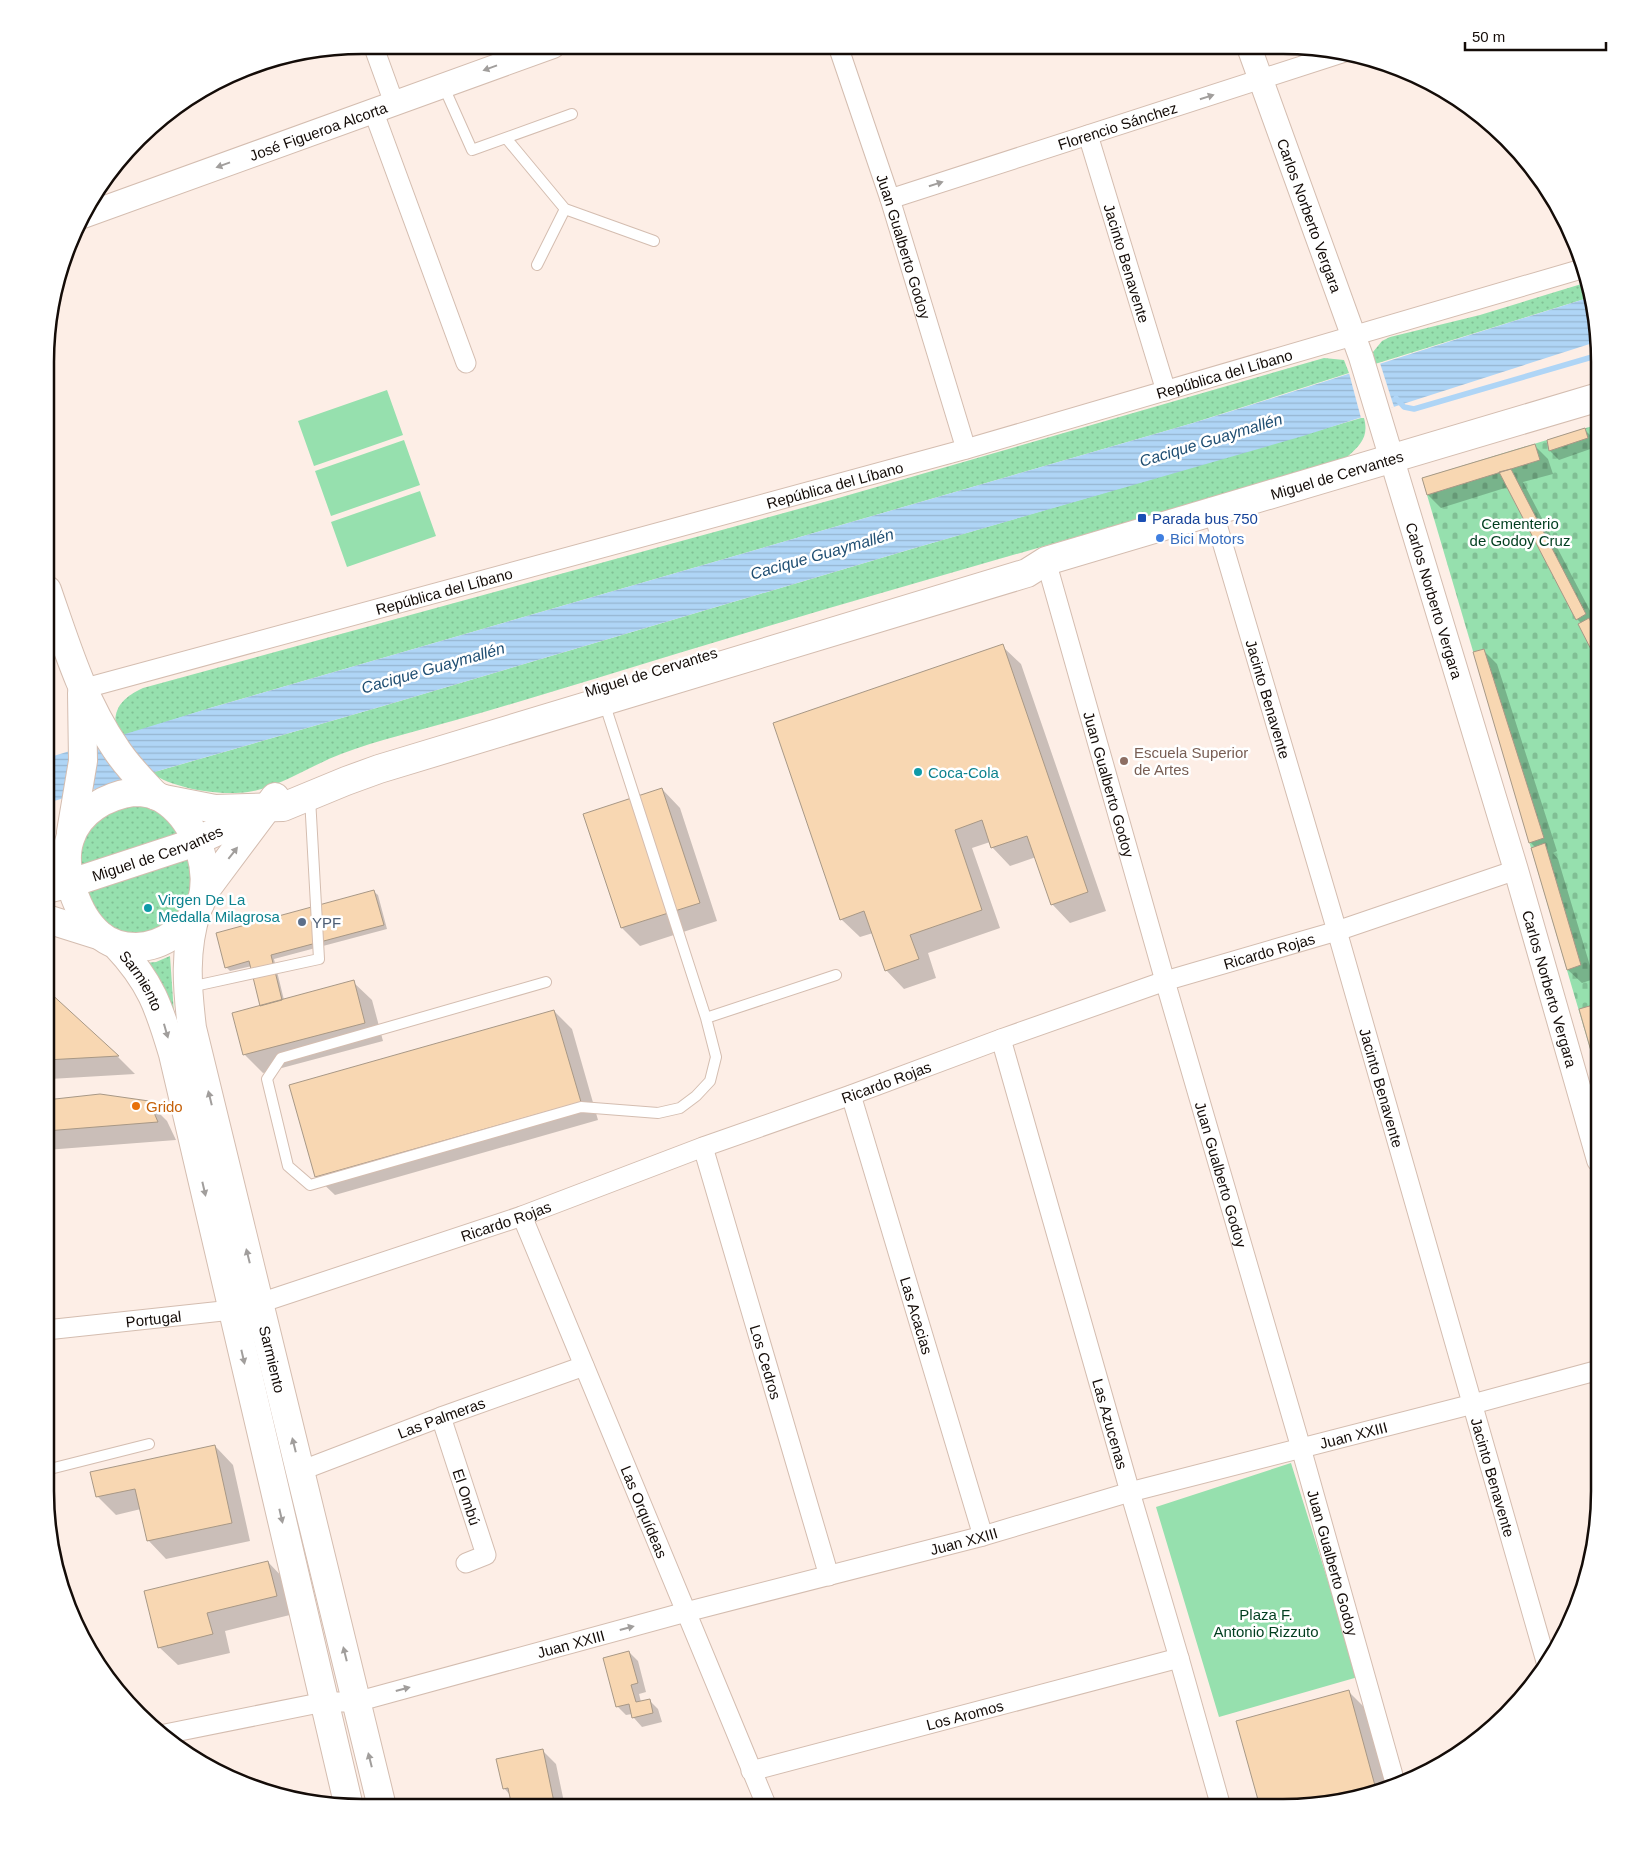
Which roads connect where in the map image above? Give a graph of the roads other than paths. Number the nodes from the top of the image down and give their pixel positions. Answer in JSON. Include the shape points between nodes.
{"nodes":[{"id":1,"x":375,"y":54,"type":"edge"},
{"id":2,"x":530,"y":54,"type":"edge"},
{"id":3,"x":841,"y":54,"type":"edge"},
{"id":4,"x":1251,"y":54,"type":"edge"},
{"id":5,"x":1330,"y":57,"type":"edge"},
{"id":6,"x":1261,"y":80,"type":"junction"},
{"id":7,"x":443,"y":85,"type":"junction"},
{"id":8,"x":384,"y":106,"type":"junction"},
{"id":9,"x":572,"y":114,"type":"dead end"},
{"id":10,"x":1088,"y":135,"type":"junction"},
{"id":11,"x":506,"y":138,"type":"junction"},
{"id":12,"x":890,"y":199,"type":"junction"},
{"id":13,"x":565,"y":209,"type":"junction"},
{"id":14,"x":92,"y":213,"type":"edge"},
{"id":15,"x":654,"y":241,"type":"dead end"},
{"id":16,"x":537,"y":265,"type":"dead end"},
{"id":17,"x":1577,"y":270,"type":"edge"},
{"id":18,"x":1354,"y":337,"type":"junction"},
{"id":19,"x":466,"y":363,"type":"dead end"},
{"id":20,"x":1166,"y":391,"type":"junction"},
{"id":21,"x":1591,"y":399,"type":"edge"},
{"id":22,"x":966,"y":449,"type":"junction"},
{"id":23,"x":1392,"y":459,"type":"junction"},
{"id":24,"x":1213,"y":511,"type":"junction"},
{"id":25,"x":1046,"y":561,"type":"junction"},
{"id":26,"x":54,"y":610,"type":"edge"},
{"id":27,"x":82,"y":689,"type":"junction"},
{"id":28,"x":604,"y":701,"type":"junction"},
{"id":29,"x":153,"y":790,"type":"junction"},
{"id":30,"x":310,"y":796,"type":"junction"},
{"id":31,"x":266,"y":809,"type":"junction"},
{"id":32,"x":71,"y":820,"type":"edge"},
{"id":33,"x":197,"y":840,"type":"junction"},
{"id":34,"x":1516,"y":870,"type":"junction"},
{"id":35,"x":59,"y":886,"type":"edge"},
{"id":36,"x":200,"y":901,"type":"junction"},
{"id":37,"x":54,"y":921,"type":"edge"},
{"id":38,"x":1337,"y":931,"type":"junction"},
{"id":39,"x":109,"y":940,"type":"junction"},
{"id":40,"x":836,"y":974,"type":"dead end"},
{"id":41,"x":1165,"y":981,"type":"junction"},
{"id":42,"x":546,"y":982,"type":"dead end"},
{"id":43,"x":187,"y":988,"type":"junction"},
{"id":44,"x":706,"y":1018,"type":"junction"},
{"id":45,"x":1001,"y":1039,"type":"junction"},
{"id":46,"x":851,"y":1095,"type":"junction"},
{"id":47,"x":1591,"y":1132,"type":"edge"},
{"id":48,"x":703,"y":1147,"type":"junction"},
{"id":49,"x":522,"y":1216,"type":"junction"},
{"id":50,"x":260,"y":1303,"type":"junction"},
{"id":51,"x":232,"y":1310,"type":"junction"},
{"id":52,"x":54,"y":1329,"type":"edge"},
{"id":53,"x":584,"y":1366,"type":"junction"},
{"id":54,"x":1591,"y":1372,"type":"edge"},
{"id":55,"x":1473,"y":1404,"type":"junction"},
{"id":56,"x":441,"y":1417,"type":"junction"},
{"id":57,"x":149,"y":1444,"type":"dead end"},
{"id":58,"x":1301,"y":1448,"type":"junction"},
{"id":59,"x":54,"y":1468,"type":"edge"},
{"id":60,"x":300,"y":1471,"type":"junction"},
{"id":61,"x":1130,"y":1492,"type":"junction"},
{"id":62,"x":983,"y":1536,"type":"junction"},
{"id":63,"x":466,"y":1563,"type":"dead end"},
{"id":64,"x":829,"y":1576,"type":"junction"},
{"id":65,"x":686,"y":1612,"type":"junction"},
{"id":66,"x":1544,"y":1655,"type":"edge"},
{"id":67,"x":1180,"y":1658,"type":"junction"},
{"id":68,"x":324,"y":1702,"type":"junction"},
{"id":69,"x":356,"y":1702,"type":"junction"},
{"id":70,"x":170,"y":1733,"type":"edge"},
{"id":71,"x":751,"y":1771,"type":"junction"},
{"id":72,"x":1394,"y":1779,"type":"edge"},
{"id":73,"x":348,"y":1799,"type":"edge"},
{"id":74,"x":380,"y":1799,"type":"edge"},
{"id":75,"x":763,"y":1799,"type":"edge"},
{"id":76,"x":1219,"y":1799,"type":"edge"}],
"edges":[{"from":1,"to":8,"type":"street"},
{"from":2,"to":7,"type":"street","name":"José Figueroa Alcorta","one_way":true},
{"from":3,"to":12,"type":"street","name":"Juan Gualberto Godoy"},
{"from":4,"to":6,"type":"street","name":"Carlos Norberto Vergara"},
{"from":5,"to":6,"type":"street","name":"Florencio Sánchez"},
{"from":10,"to":6,"type":"street","name":"Florencio Sánchez","one_way":true},
{"from":6,"to":18,"type":"street","name":"Carlos Norberto Vergara"},
{"from":7,"to":8,"type":"street","name":"José Figueroa Alcorta"},
{"from":7,"to":11,"type":"lane","via":[[472,150]]},
{"from":8,"to":14,"type":"street","name":"José Figueroa Alcorta","one_way":true},
{"from":8,"to":19,"type":"street"},
{"from":9,"to":11,"type":"lane"},
{"from":12,"to":10,"type":"street","name":"Florencio Sánchez","one_way":true},
{"from":10,"to":20,"type":"street","name":"Jacinto Benavente"},
{"from":11,"to":13,"type":"lane"},
{"from":12,"to":22,"type":"street","name":"Juan Gualberto Godoy"},
{"from":13,"to":15,"type":"lane"},
{"from":13,"to":16,"type":"lane"},
{"from":17,"to":18,"type":"street","name":"República del Líbano"},
{"from":18,"to":20,"type":"street","name":"República del Líbano"},
{"from":18,"to":23,"type":"street","name":"Carlos Norberto Vergara"},
{"from":20,"to":22,"type":"street","name":"República del Líbano"},
{"from":21,"to":23,"type":"main road","name":"Miguel de Cervantes"},
{"from":22,"to":27,"type":"street","name":"República del Líbano"},
{"from":23,"to":24,"type":"main road","name":"Miguel de Cervantes"},
{"from":23,"to":34,"type":"street","name":"Carlos Norberto Vergara"},
{"from":24,"to":25,"type":"main road","name":"Miguel de Cervantes"},
{"from":24,"to":38,"type":"street","name":"Jacinto Benavente"},
{"from":25,"to":28,"type":"main road","name":"Miguel de Cervantes","via":[[1027,573]]},
{"from":25,"to":31,"type":"main road","name":"Miguel de Cervantes","via":[[1024,560],[366,758],[277,795]]},
{"from":25,"to":41,"type":"street","name":"Juan Gualberto Godoy"},
{"from":26,"to":27,"type":"main road"},
{"from":27,"to":29,"type":"main road","via":[[123,760]]},
{"from":27,"to":32,"type":"main road","name":"Sarmiento","via":[[83,761]]},
{"from":28,"to":30,"type":"main road","name":"Miguel de Cervantes","via":[[379,769]]},
{"from":28,"to":44,"type":"lane"},
{"from":29,"to":31,"type":"main road","name":"Miguel de Cervantes","via":[[215,808]]},
{"from":29,"to":32,"type":"main road","name":"Miguel de Cervantes","via":[[108,800]]},
{"from":29,"to":33,"type":"main road","via":[[181,816]]},
{"from":30,"to":31,"type":"main road","name":"Miguel de Cervantes","via":[[283,807]]},
{"from":30,"to":43,"type":"lane","via":[[319,959]]},
{"from":31,"to":33,"type":"main road","name":"Miguel de Cervantes"},
{"from":36,"to":31,"type":"main road","name":"Miguel de Cervantes","one_way":true},
{"from":32,"to":35,"type":"main road","name":"Sarmiento"},
{"from":33,"to":35,"type":"main road","name":"Miguel de Cervantes"},
{"from":33,"to":36,"type":"main road","via":[[202,858]]},
{"from":34,"to":38,"type":"street","name":"Ricardo Rojas"},
{"from":34,"to":47,"type":"street","name":"Carlos Norberto Vergara"},
{"from":35,"to":39,"type":"main road","name":"Sarmiento","via":[[89,923]]},
{"from":36,"to":39,"type":"main road","name":"Miguel de Cervantes","via":[[185,926],[166,940],[145,946]]},
{"from":36,"to":43,"type":"main road","name":"Sarmiento","via":[[188,943]]},
{"from":37,"to":39,"type":"main road"},
{"from":38,"to":41,"type":"street","name":"Ricardo Rojas"},
{"from":38,"to":55,"type":"street","name":"Jacinto Benavente"},
{"from":39,"to":51,"type":"main road","name":"Sarmiento","one_way":true,"via":[[138,969],[160,1011],[180,1083]]},
{"from":40,"to":44,"type":"lane"},
{"from":41,"to":45,"type":"street","name":"Ricardo Rojas"},
{"from":41,"to":58,"type":"street","name":"Juan Gualberto Godoy"},
{"from":42,"to":44,"type":"lane","via":[[281,1058],[267,1079],[288,1166],[310,1185],[581,1107],[658,1113],[680,1108],[710,1081],[716,1057]]},
{"from":50,"to":43,"type":"main road","name":"Sarmiento","one_way":true,"via":[[192,1028]]},
{"from":45,"to":46,"type":"street","name":"Ricardo Rojas"},
{"from":45,"to":61,"type":"street","name":"Las Azucenas"},
{"from":46,"to":48,"type":"street","name":"Ricardo Rojas"},
{"from":46,"to":62,"type":"street","name":"Las Acacias"},
{"from":48,"to":49,"type":"street","name":"Ricardo Rojas"},
{"from":48,"to":64,"type":"street","name":"Los Cedros"},
{"from":49,"to":50,"type":"street","name":"Ricardo Rojas"},
{"from":49,"to":53,"type":"street","name":"Las Orquídeas"},
{"from":50,"to":51,"type":"street","name":"Portugal"},
{"from":60,"to":50,"type":"main road","name":"Sarmiento","one_way":true},
{"from":51,"to":52,"type":"street","name":"Portugal"},
{"from":51,"to":68,"type":"main road","name":"Sarmiento","one_way":true},
{"from":53,"to":56,"type":"street","name":"Las Palmeras"},
{"from":53,"to":65,"type":"street","name":"Las Orquídeas"},
{"from":54,"to":55,"type":"street","name":"Juan XXIII"},
{"from":55,"to":58,"type":"street","name":"Juan XXIII"},
{"from":55,"to":66,"type":"street","name":"Jacinto Benavente"},
{"from":56,"to":60,"type":"street","name":"Las Palmeras"},
{"from":56,"to":63,"type":"street","name":"El Ombú","via":[[486,1555]]},
{"from":57,"to":59,"type":"lane"},
{"from":58,"to":61,"type":"street","name":"Juan XXIII"},
{"from":58,"to":72,"type":"street","name":"Juan Gualberto Godoy"},
{"from":69,"to":60,"type":"main road","name":"Sarmiento","one_way":true},
{"from":61,"to":62,"type":"street","name":"Juan XXIII"},
{"from":61,"to":67,"type":"street","name":"Las Azucenas"},
{"from":62,"to":64,"type":"street","name":"Juan XXIII"},
{"from":64,"to":65,"type":"street","name":"Juan XXIII"},
{"from":69,"to":65,"type":"street","name":"Juan XXIII","one_way":true},
{"from":65,"to":71,"type":"street","name":"Las Orquídeas"},
{"from":67,"to":71,"type":"street","name":"Los Aromos"},
{"from":67,"to":76,"type":"street","name":"Las Azucenas"},
{"from":68,"to":69,"type":"street","name":"Juan XXIII"},
{"from":68,"to":70,"type":"street","name":"Juan XXIII"},
{"from":68,"to":73,"type":"main road","name":"Sarmiento"},
{"from":74,"to":69,"type":"main road","name":"Sarmiento","one_way":true},
{"from":71,"to":75,"type":"street","name":"Las Orquídeas"}]}
